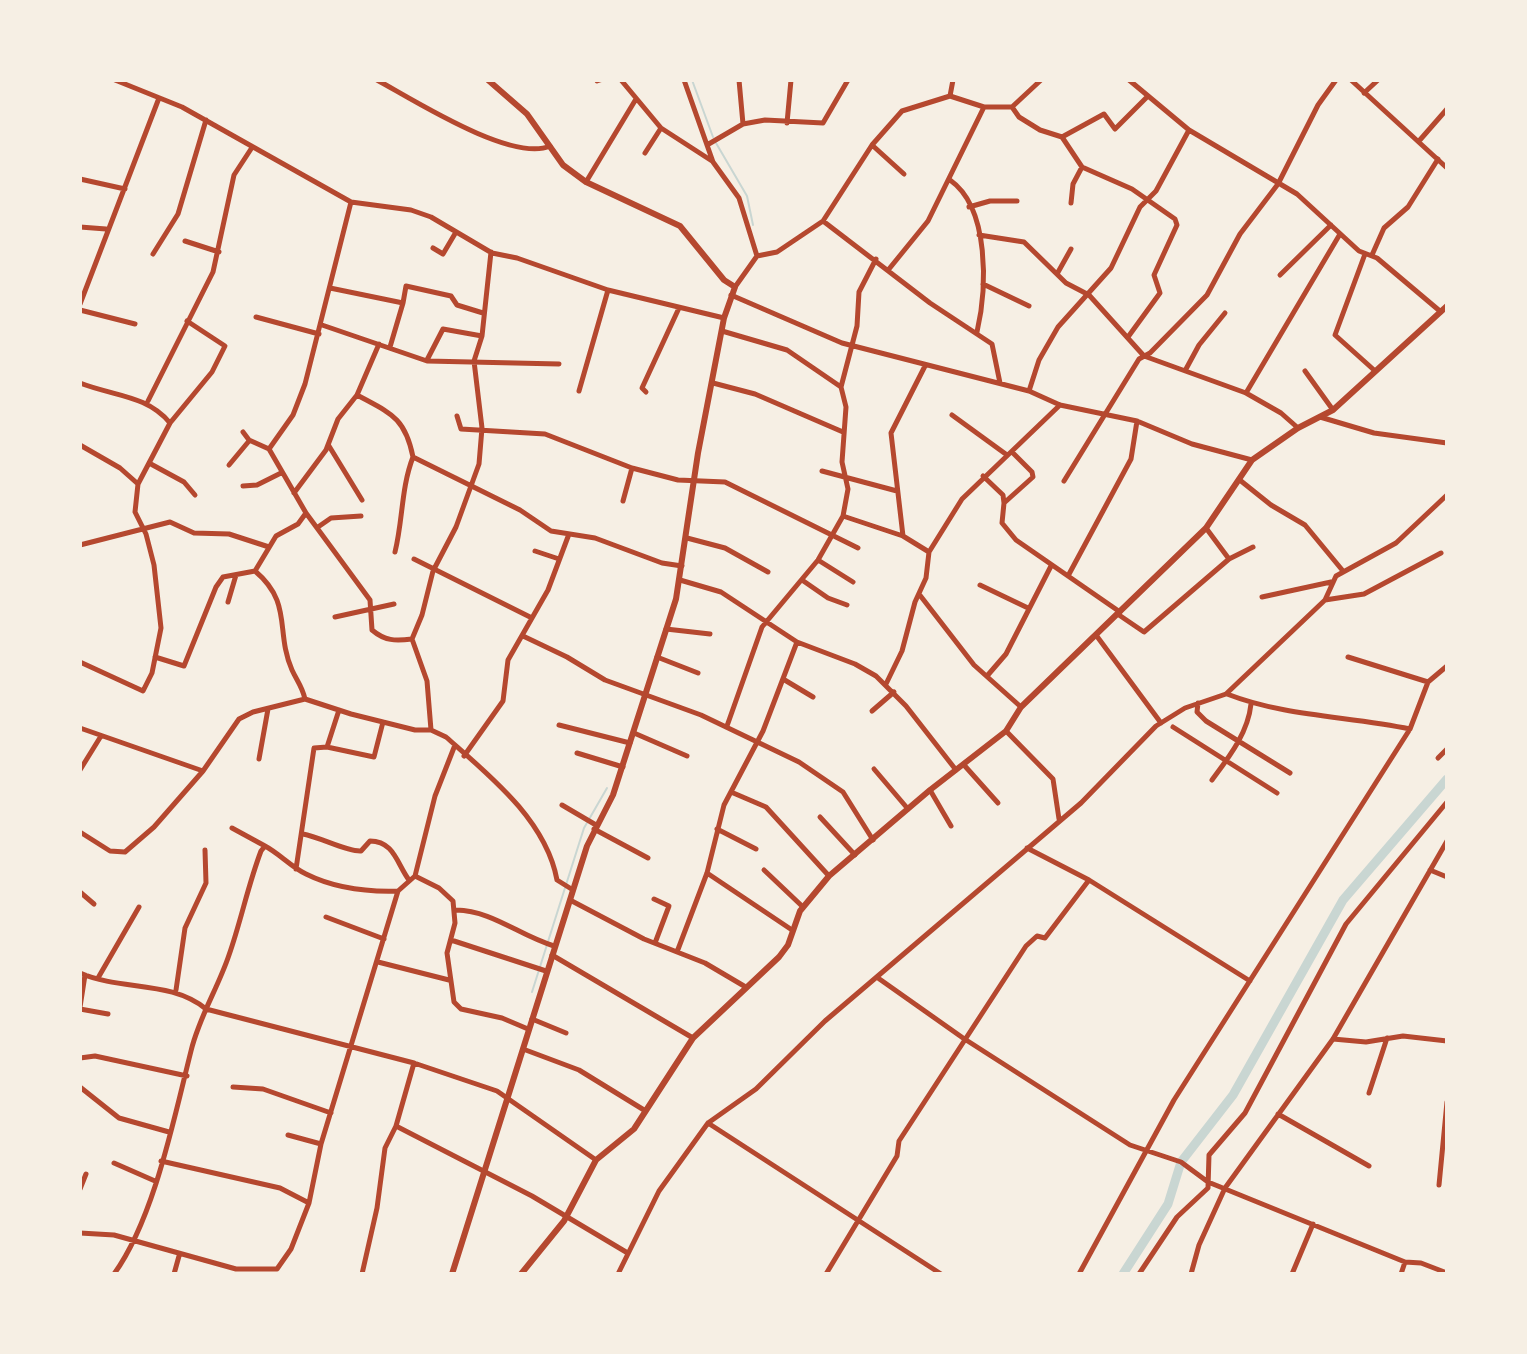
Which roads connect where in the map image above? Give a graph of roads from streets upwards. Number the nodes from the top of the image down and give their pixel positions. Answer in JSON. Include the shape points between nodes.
{"nodes":[{"id":1,"x":115,"y":80,"type":"edge"},
{"id":2,"x":377,"y":80,"type":"edge"},
{"id":3,"x":488,"y":80,"type":"edge"},
{"id":4,"x":621,"y":80,"type":"edge"},
{"id":5,"x":684,"y":80,"type":"edge"},
{"id":6,"x":739,"y":80,"type":"edge"},
{"id":7,"x":791,"y":80,"type":"edge"},
{"id":8,"x":848,"y":80,"type":"edge"},
{"id":9,"x":953,"y":80,"type":"edge"},
{"id":10,"x":1041,"y":80,"type":"edge"},
{"id":11,"x":1129,"y":80,"type":"edge"},
{"id":12,"x":1336,"y":80,"type":"edge"},
{"id":13,"x":1378,"y":80,"type":"edge"},
{"id":14,"x":1353,"y":82,"type":"edge"},
{"id":15,"x":1364,"y":93,"type":"junction"},
{"id":16,"x":950,"y":96,"type":"junction"},
{"id":17,"x":1148,"y":96,"type":"junction"},
{"id":18,"x":159,"y":98,"type":"junction"},
{"id":19,"x":636,"y":99,"type":"junction"},
{"id":20,"x":984,"y":107,"type":"junction"},
{"id":21,"x":1012,"y":107,"type":"junction"},
{"id":22,"x":1447,"y":109,"type":"edge"},
{"id":23,"x":206,"y":120,"type":"junction"},
{"id":24,"x":787,"y":123,"type":"junction"},
{"id":25,"x":743,"y":124,"type":"junction"},
{"id":26,"x":661,"y":128,"type":"junction"},
{"id":27,"x":1189,"y":130,"type":"junction"},
{"id":28,"x":1062,"y":137,"type":"junction"},
{"id":29,"x":1419,"y":141,"type":"junction"},
{"id":30,"x":707,"y":145,"type":"junction"},
{"id":31,"x":872,"y":145,"type":"junction"},
{"id":32,"x":550,"y":146,"type":"junction"},
{"id":33,"x":251,"y":149,"type":"junction"},
{"id":34,"x":645,"y":153,"type":"dead end"},
{"id":35,"x":1438,"y":159,"type":"junction"},
{"id":36,"x":713,"y":162,"type":"junction"},
{"id":37,"x":1082,"y":167,"type":"junction"},
{"id":38,"x":1447,"y":168,"type":"edge"},
{"id":39,"x":904,"y":174,"type":"dead end"},
{"id":40,"x":80,"y":179,"type":"edge"},
{"id":41,"x":950,"y":180,"type":"junction"},
{"id":42,"x":586,"y":182,"type":"junction"},
{"id":43,"x":1278,"y":184,"type":"junction"},
{"id":44,"x":125,"y":189,"type":"junction"},
{"id":45,"x":1148,"y":199,"type":"junction"},
{"id":46,"x":1017,"y":201,"type":"dead end"},
{"id":47,"x":351,"y":202,"type":"junction"},
{"id":48,"x":1071,"y":203,"type":"dead end"},
{"id":49,"x":969,"y":207,"type":"junction"},
{"id":50,"x":823,"y":221,"type":"junction"},
{"id":51,"x":1331,"y":225,"type":"junction"},
{"id":52,"x":80,"y":227,"type":"edge"},
{"id":53,"x":106,"y":229,"type":"junction"},
{"id":54,"x":456,"y":232,"type":"junction"},
{"id":55,"x":1340,"y":234,"type":"junction"},
{"id":56,"x":979,"y":235,"type":"junction"},
{"id":57,"x":185,"y":241,"type":"dead end"},
{"id":58,"x":433,"y":248,"type":"dead end"},
{"id":59,"x":1071,"y":249,"type":"dead end"},
{"id":60,"x":219,"y":252,"type":"junction"},
{"id":61,"x":491,"y":252,"type":"junction"},
{"id":62,"x":153,"y":254,"type":"dead end"},
{"id":63,"x":1368,"y":254,"type":"junction"},
{"id":64,"x":757,"y":256,"type":"junction"},
{"id":65,"x":876,"y":259,"type":"junction"},
{"id":66,"x":889,"y":269,"type":"junction"},
{"id":67,"x":1057,"y":274,"type":"junction"},
{"id":68,"x":1280,"y":275,"type":"dead end"},
{"id":69,"x":983,"y":284,"type":"junction"},
{"id":70,"x":735,"y":287,"type":"junction"},
{"id":71,"x":330,"y":288,"type":"junction"},
{"id":72,"x":608,"y":290,"type":"junction"},
{"id":73,"x":82,"y":293,"type":"edge"},
{"id":74,"x":731,"y":295,"type":"junction"},
{"id":75,"x":1089,"y":295,"type":"junction"},
{"id":76,"x":403,"y":303,"type":"junction"},
{"id":77,"x":1029,"y":306,"type":"dead end"},
{"id":78,"x":1447,"y":306,"type":"edge"},
{"id":79,"x":80,"y":307,"type":"edge"},
{"id":80,"x":679,"y":308,"type":"junction"},
{"id":81,"x":1441,"y":312,"type":"junction"},
{"id":82,"x":483,"y":313,"type":"junction"},
{"id":83,"x":1225,"y":313,"type":"dead end"},
{"id":84,"x":256,"y":317,"type":"dead end"},
{"id":85,"x":724,"y":318,"type":"junction"},
{"id":86,"x":187,"y":321,"type":"junction"},
{"id":87,"x":135,"y":324,"type":"dead end"},
{"id":88,"x":322,"y":325,"type":"junction"},
{"id":89,"x":722,"y":331,"type":"junction"},
{"id":90,"x":977,"y":332,"type":"junction"},
{"id":91,"x":319,"y":334,"type":"junction"},
{"id":92,"x":482,"y":336,"type":"junction"},
{"id":93,"x":1128,"y":337,"type":"junction"},
{"id":94,"x":379,"y":344,"type":"junction"},
{"id":95,"x":853,"y":346,"type":"junction"},
{"id":96,"x":390,"y":347,"type":"junction"},
{"id":97,"x":1144,"y":356,"type":"junction"},
{"id":98,"x":427,"y":361,"type":"junction"},
{"id":99,"x":474,"y":361,"type":"junction"},
{"id":100,"x":559,"y":364,"type":"dead end"},
{"id":101,"x":925,"y":366,"type":"junction"},
{"id":102,"x":1186,"y":369,"type":"junction"},
{"id":103,"x":1374,"y":370,"type":"junction"},
{"id":104,"x":1305,"y":371,"type":"dead end"},
{"id":105,"x":80,"y":383,"type":"edge"},
{"id":106,"x":713,"y":383,"type":"junction"},
{"id":107,"x":1000,"y":383,"type":"junction"},
{"id":108,"x":841,"y":387,"type":"junction"},
{"id":109,"x":579,"y":391,"type":"dead end"},
{"id":110,"x":1029,"y":391,"type":"junction"},
{"id":111,"x":646,"y":392,"type":"dead end"},
{"id":112,"x":1246,"y":393,"type":"junction"},
{"id":113,"x":357,"y":395,"type":"junction"},
{"id":114,"x":148,"y":401,"type":"junction"},
{"id":115,"x":1060,"y":405,"type":"junction"},
{"id":116,"x":1333,"y":410,"type":"junction"},
{"id":117,"x":1103,"y":413,"type":"junction"},
{"id":118,"x":952,"y":415,"type":"dead end"},
{"id":119,"x":457,"y":416,"type":"dead end"},
{"id":120,"x":1320,"y":417,"type":"junction"},
{"id":121,"x":1137,"y":421,"type":"junction"},
{"id":122,"x":170,"y":423,"type":"junction"},
{"id":123,"x":482,"y":428,"type":"junction"},
{"id":124,"x":1298,"y":428,"type":"junction"},
{"id":125,"x":243,"y":432,"type":"dead end"},
{"id":126,"x":843,"y":432,"type":"junction"},
{"id":127,"x":249,"y":440,"type":"junction"},
{"id":128,"x":1447,"y":443,"type":"edge"},
{"id":129,"x":80,"y":445,"type":"edge"},
{"id":130,"x":328,"y":445,"type":"junction"},
{"id":131,"x":269,"y":449,"type":"junction"},
{"id":132,"x":1009,"y":453,"type":"junction"},
{"id":133,"x":413,"y":457,"type":"junction"},
{"id":134,"x":1252,"y":460,"type":"junction"},
{"id":135,"x":149,"y":463,"type":"junction"},
{"id":136,"x":229,"y":465,"type":"dead end"},
{"id":137,"x":632,"y":468,"type":"junction"},
{"id":138,"x":822,"y":471,"type":"dead end"},
{"id":139,"x":281,"y":473,"type":"junction"},
{"id":140,"x":848,"y":476,"type":"junction"},
{"id":141,"x":983,"y":476,"type":"junction"},
{"id":142,"x":694,"y":481,"type":"junction"},
{"id":143,"x":1064,"y":481,"type":"dead end"},
{"id":144,"x":1241,"y":481,"type":"junction"},
{"id":145,"x":138,"y":484,"type":"junction"},
{"id":146,"x":243,"y":486,"type":"dead end"},
{"id":147,"x":471,"y":488,"type":"junction"},
{"id":148,"x":897,"y":491,"type":"junction"},
{"id":149,"x":294,"y":493,"type":"junction"},
{"id":150,"x":195,"y":495,"type":"dead end"},
{"id":151,"x":1447,"y":495,"type":"edge"},
{"id":152,"x":362,"y":500,"type":"dead end"},
{"id":153,"x":623,"y":501,"type":"dead end"},
{"id":154,"x":1004,"y":503,"type":"junction"},
{"id":155,"x":306,"y":513,"type":"junction"},
{"id":156,"x":361,"y":516,"type":"dead end"},
{"id":157,"x":843,"y":516,"type":"junction"},
{"id":158,"x":142,"y":527,"type":"junction"},
{"id":159,"x":318,"y":527,"type":"junction"},
{"id":160,"x":1206,"y":528,"type":"junction"},
{"id":161,"x":569,"y":534,"type":"junction"},
{"id":162,"x":833,"y":536,"type":"junction"},
{"id":163,"x":903,"y":536,"type":"junction"},
{"id":164,"x":687,"y":538,"type":"junction"},
{"id":165,"x":80,"y":545,"type":"edge"},
{"id":166,"x":270,"y":547,"type":"junction"},
{"id":167,"x":1253,"y":547,"type":"dead end"},
{"id":168,"x":858,"y":548,"type":"dead end"},
{"id":169,"x":535,"y":551,"type":"dead end"},
{"id":170,"x":395,"y":552,"type":"dead end"},
{"id":171,"x":929,"y":552,"type":"junction"},
{"id":172,"x":1441,"y":553,"type":"dead end"},
{"id":173,"x":414,"y":559,"type":"dead end"},
{"id":174,"x":559,"y":559,"type":"junction"},
{"id":175,"x":1229,"y":559,"type":"junction"},
{"id":176,"x":818,"y":560,"type":"junction"},
{"id":177,"x":682,"y":566,"type":"junction"},
{"id":178,"x":1051,"y":566,"type":"junction"},
{"id":179,"x":255,"y":571,"type":"junction"},
{"id":180,"x":433,"y":571,"type":"junction"},
{"id":181,"x":1343,"y":571,"type":"junction"},
{"id":182,"x":768,"y":572,"type":"dead end"},
{"id":183,"x":237,"y":574,"type":"junction"},
{"id":184,"x":1068,"y":576,"type":"junction"},
{"id":185,"x":680,"y":580,"type":"junction"},
{"id":186,"x":802,"y":580,"type":"junction"},
{"id":187,"x":853,"y":582,"type":"dead end"},
{"id":188,"x":1331,"y":582,"type":"junction"},
{"id":189,"x":980,"y":585,"type":"dead end"},
{"id":190,"x":919,"y":594,"type":"junction"},
{"id":191,"x":1262,"y":597,"type":"dead end"},
{"id":192,"x":1325,"y":600,"type":"junction"},
{"id":193,"x":228,"y":602,"type":"dead end"},
{"id":194,"x":394,"y":604,"type":"dead end"},
{"id":195,"x":847,"y":605,"type":"dead end"},
{"id":196,"x":1028,"y":608,"type":"junction"},
{"id":197,"x":372,"y":609,"type":"junction"},
{"id":198,"x":1120,"y":614,"type":"junction"},
{"id":199,"x":335,"y":617,"type":"dead end"},
{"id":200,"x":533,"y":618,"type":"junction"},
{"id":201,"x":768,"y":621,"type":"junction"},
{"id":202,"x":666,"y":629,"type":"junction"},
{"id":203,"x":710,"y":634,"type":"dead end"},
{"id":204,"x":1096,"y":635,"type":"junction"},
{"id":205,"x":523,"y":636,"type":"junction"},
{"id":206,"x":412,"y":639,"type":"junction"},
{"id":207,"x":797,"y":642,"type":"junction"},
{"id":208,"x":656,"y":656,"type":"junction"},
{"id":209,"x":155,"y":657,"type":"junction"},
{"id":210,"x":1348,"y":657,"type":"dead end"},
{"id":211,"x":80,"y":662,"type":"edge"},
{"id":212,"x":1447,"y":666,"type":"edge"},
{"id":213,"x":698,"y":673,"type":"dead end"},
{"id":214,"x":987,"y":676,"type":"junction"},
{"id":215,"x":783,"y":679,"type":"junction"},
{"id":216,"x":1428,"y":682,"type":"junction"},
{"id":217,"x":886,"y":684,"type":"junction"},
{"id":218,"x":894,"y":692,"type":"junction"},
{"id":219,"x":1226,"y":694,"type":"junction"},
{"id":220,"x":646,"y":697,"type":"junction"},
{"id":221,"x":813,"y":697,"type":"dead end"},
{"id":222,"x":305,"y":699,"type":"junction"},
{"id":223,"x":1198,"y":703,"type":"junction"},
{"id":224,"x":1251,"y":704,"type":"junction"},
{"id":225,"x":1021,"y":707,"type":"junction"},
{"id":226,"x":268,"y":709,"type":"junction"},
{"id":227,"x":339,"y":710,"type":"junction"},
{"id":228,"x":872,"y":711,"type":"dead end"},
{"id":229,"x":383,"y":722,"type":"junction"},
{"id":230,"x":1161,"y":723,"type":"junction"},
{"id":231,"x":559,"y":725,"type":"dead end"},
{"id":232,"x":727,"y":726,"type":"junction"},
{"id":233,"x":1173,"y":727,"type":"dead end"},
{"id":234,"x":80,"y":728,"type":"edge"},
{"id":235,"x":1410,"y":729,"type":"junction"},
{"id":236,"x":431,"y":730,"type":"junction"},
{"id":237,"x":1006,"y":731,"type":"junction"},
{"id":238,"x":634,"y":733,"type":"junction"},
{"id":239,"x":101,"y":736,"type":"junction"},
{"id":240,"x":1239,"y":741,"type":"junction"},
{"id":241,"x":757,"y":742,"type":"junction"},
{"id":242,"x":630,"y":743,"type":"junction"},
{"id":243,"x":455,"y":745,"type":"junction"},
{"id":244,"x":327,"y":747,"type":"junction"},
{"id":245,"x":1447,"y":749,"type":"edge"},
{"id":246,"x":577,"y":753,"type":"dead end"},
{"id":247,"x":464,"y":756,"type":"junction"},
{"id":248,"x":687,"y":756,"type":"dead end"},
{"id":249,"x":1438,"y":758,"type":"dead end"},
{"id":250,"x":259,"y":759,"type":"dead end"},
{"id":251,"x":1227,"y":760,"type":"junction"},
{"id":252,"x":964,"y":765,"type":"junction"},
{"id":253,"x":623,"y":767,"type":"junction"},
{"id":254,"x":874,"y":769,"type":"dead end"},
{"id":255,"x":80,"y":770,"type":"edge"},
{"id":256,"x":956,"y":770,"type":"junction"},
{"id":257,"x":203,"y":771,"type":"junction"},
{"id":258,"x":1290,"y":773,"type":"dead end"},
{"id":259,"x":1212,"y":780,"type":"dead end"},
{"id":260,"x":930,"y":790,"type":"junction"},
{"id":261,"x":731,"y":792,"type":"junction"},
{"id":262,"x":1277,"y":793,"type":"dead end"},
{"id":263,"x":998,"y":803,"type":"dead end"},
{"id":264,"x":1446,"y":804,"type":"edge"},
{"id":265,"x":562,"y":805,"type":"dead end"},
{"id":266,"x":909,"y":810,"type":"junction"},
{"id":267,"x":820,"y":817,"type":"dead end"},
{"id":268,"x":1059,"y":820,"type":"junction"},
{"id":269,"x":951,"y":826,"type":"dead end"},
{"id":270,"x":595,"y":827,"type":"junction"},
{"id":271,"x":232,"y":828,"type":"dead end"},
{"id":272,"x":717,"y":829,"type":"junction"},
{"id":273,"x":80,"y":832,"type":"edge"},
{"id":274,"x":303,"y":834,"type":"junction"},
{"id":275,"x":874,"y":841,"type":"junction"},
{"id":276,"x":1447,"y":841,"type":"edge"},
{"id":277,"x":265,"y":846,"type":"junction"},
{"id":278,"x":1027,"y":848,"type":"junction"},
{"id":279,"x":756,"y":849,"type":"dead end"},
{"id":280,"x":205,"y":850,"type":"dead end"},
{"id":281,"x":856,"y":856,"type":"junction"},
{"id":282,"x":648,"y":858,"type":"dead end"},
{"id":283,"x":296,"y":869,"type":"junction"},
{"id":284,"x":764,"y":870,"type":"dead end"},
{"id":285,"x":1430,"y":870,"type":"junction"},
{"id":286,"x":707,"y":873,"type":"junction"},
{"id":287,"x":415,"y":876,"type":"junction"},
{"id":288,"x":829,"y":876,"type":"junction"},
{"id":289,"x":1447,"y":877,"type":"edge"},
{"id":290,"x":409,"y":880,"type":"junction"},
{"id":291,"x":1089,"y":880,"type":"junction"},
{"id":292,"x":568,"y":888,"type":"junction"},
{"id":293,"x":398,"y":891,"type":"junction"},
{"id":294,"x":80,"y":892,"type":"edge"},
{"id":295,"x":654,"y":899,"type":"dead end"},
{"id":296,"x":570,"y":900,"type":"junction"},
{"id":297,"x":94,"y":904,"type":"dead end"},
{"id":298,"x":139,"y":907,"type":"dead end"},
{"id":299,"x":803,"y":907,"type":"junction"},
{"id":300,"x":456,"y":910,"type":"junction"},
{"id":301,"x":326,"y":917,"type":"dead end"},
{"id":302,"x":792,"y":930,"type":"junction"},
{"id":303,"x":384,"y":939,"type":"junction"},
{"id":304,"x":451,"y":940,"type":"junction"},
{"id":305,"x":655,"y":943,"type":"junction"},
{"id":306,"x":554,"y":946,"type":"junction"},
{"id":307,"x":677,"y":952,"type":"junction"},
{"id":308,"x":551,"y":955,"type":"junction"},
{"id":309,"x":378,"y":962,"type":"junction"},
{"id":310,"x":546,"y":971,"type":"junction"},
{"id":311,"x":82,"y":974,"type":"edge"},
{"id":312,"x":98,"y":978,"type":"junction"},
{"id":313,"x":878,"y":978,"type":"junction"},
{"id":314,"x":449,"y":980,"type":"junction"},
{"id":315,"x":1250,"y":981,"type":"junction"},
{"id":316,"x":744,"y":986,"type":"junction"},
{"id":317,"x":176,"y":990,"type":"junction"},
{"id":318,"x":80,"y":1008,"type":"edge"},
{"id":319,"x":206,"y":1009,"type":"junction"},
{"id":320,"x":108,"y":1014,"type":"dead end"},
{"id":321,"x":531,"y":1019,"type":"junction"},
{"id":322,"x":528,"y":1029,"type":"junction"},
{"id":323,"x":566,"y":1033,"type":"dead end"},
{"id":324,"x":693,"y":1038,"type":"junction"},
{"id":325,"x":963,"y":1038,"type":"junction"},
{"id":326,"x":1387,"y":1038,"type":"junction"},
{"id":327,"x":1333,"y":1039,"type":"junction"},
{"id":328,"x":1447,"y":1041,"type":"edge"},
{"id":329,"x":353,"y":1047,"type":"junction"},
{"id":330,"x":522,"y":1049,"type":"junction"},
{"id":331,"x":80,"y":1058,"type":"edge"},
{"id":332,"x":414,"y":1063,"type":"junction"},
{"id":333,"x":187,"y":1076,"type":"junction"},
{"id":334,"x":80,"y":1087,"type":"edge"},
{"id":335,"x":233,"y":1087,"type":"dead end"},
{"id":336,"x":1369,"y":1093,"type":"dead end"},
{"id":337,"x":507,"y":1098,"type":"junction"},
{"id":338,"x":1447,"y":1102,"type":"edge"},
{"id":339,"x":644,"y":1110,"type":"junction"},
{"id":340,"x":331,"y":1113,"type":"junction"},
{"id":341,"x":1278,"y":1114,"type":"junction"},
{"id":342,"x":708,"y":1123,"type":"junction"},
{"id":343,"x":396,"y":1126,"type":"junction"},
{"id":344,"x":169,"y":1132,"type":"junction"},
{"id":345,"x":288,"y":1135,"type":"dead end"},
{"id":346,"x":321,"y":1144,"type":"junction"},
{"id":347,"x":1144,"y":1150,"type":"junction"},
{"id":348,"x":596,"y":1160,"type":"junction"},
{"id":349,"x":161,"y":1161,"type":"junction"},
{"id":350,"x":114,"y":1163,"type":"dead end"},
{"id":351,"x":1369,"y":1166,"type":"dead end"},
{"id":352,"x":484,"y":1169,"type":"junction"},
{"id":353,"x":86,"y":1174,"type":"dead end"},
{"id":354,"x":155,"y":1181,"type":"junction"},
{"id":355,"x":1208,"y":1182,"type":"junction"},
{"id":356,"x":1439,"y":1185,"type":"dead end"},
{"id":357,"x":1225,"y":1188,"type":"junction"},
{"id":358,"x":80,"y":1189,"type":"edge"},
{"id":359,"x":309,"y":1203,"type":"junction"},
{"id":360,"x":566,"y":1215,"type":"junction"},
{"id":361,"x":858,"y":1222,"type":"junction"},
{"id":362,"x":1313,"y":1224,"type":"junction"},
{"id":363,"x":80,"y":1233,"type":"edge"},
{"id":364,"x":133,"y":1242,"type":"junction"},
{"id":365,"x":626,"y":1252,"type":"junction"},
{"id":366,"x":179,"y":1256,"type":"junction"},
{"id":367,"x":1405,"y":1262,"type":"junction"},
{"id":368,"x":220,"y":1266,"type":"junction"},
{"id":369,"x":1444,"y":1273,"type":"edge"},
{"id":370,"x":114,"y":1274,"type":"edge"},
{"id":371,"x":174,"y":1274,"type":"edge"},
{"id":372,"x":224,"y":1274,"type":"edge"},
{"id":373,"x":362,"y":1274,"type":"edge"},
{"id":374,"x":452,"y":1274,"type":"edge"},
{"id":375,"x":521,"y":1274,"type":"edge"},
{"id":376,"x":618,"y":1274,"type":"edge"},
{"id":377,"x":826,"y":1274,"type":"edge"},
{"id":378,"x":941,"y":1274,"type":"edge"},
{"id":379,"x":1079,"y":1274,"type":"edge"},
{"id":380,"x":1139,"y":1274,"type":"edge"},
{"id":381,"x":1191,"y":1274,"type":"edge"},
{"id":382,"x":1292,"y":1274,"type":"edge"},
{"id":383,"x":1401,"y":1274,"type":"edge"}],
"edges":[{"from":1,"to":18,"type":"street"},
{"from":2,"to":32,"type":"street","via":[[468,129],[533,150]]},
{"from":3,"to":32,"type":"street","via":[[527,114]]},
{"from":4,"to":19,"type":"street"},
{"from":5,"to":30,"type":"street"},
{"from":6,"to":25,"type":"street"},
{"from":7,"to":24,"type":"street"},
{"from":8,"to":24,"type":"street","via":[[823,123]]},
{"from":9,"to":16,"type":"street"},
{"from":10,"to":21,"type":"street"},
{"from":11,"to":17,"type":"street"},
{"from":12,"to":43,"type":"street"},
{"from":13,"to":15,"type":"street"},
{"from":14,"to":15,"type":"street"},
{"from":15,"to":29,"type":"street"},
{"from":16,"to":20,"type":"street"},
{"from":16,"to":31,"type":"street","via":[[902,111]]},
{"from":17,"to":27,"type":"street"},
{"from":17,"to":28,"type":"street","via":[[1115,129],[1104,114]]},
{"from":18,"to":23,"type":"street"},
{"from":18,"to":44,"type":"street"},
{"from":19,"to":26,"type":"street"},
{"from":19,"to":42,"type":"street"},
{"from":20,"to":21,"type":"street"},
{"from":20,"to":41,"type":"street"},
{"from":21,"to":28,"type":"street","via":[[1040,130]]},
{"from":22,"to":29,"type":"street"},
{"from":23,"to":33,"type":"street"},
{"from":23,"to":62,"type":"street","via":[[178,214]]},
{"from":24,"to":25,"type":"street"},
{"from":25,"to":30,"type":"street"},
{"from":26,"to":34,"type":"street"},
{"from":26,"to":36,"type":"street"},
{"from":27,"to":43,"type":"street"},
{"from":27,"to":45,"type":"street"},
{"from":28,"to":37,"type":"street"},
{"from":29,"to":35,"type":"street"},
{"from":30,"to":36,"type":"street"},
{"from":31,"to":39,"type":"street"},
{"from":31,"to":50,"type":"street"},
{"from":32,"to":42,"type":"street","via":[[563,165]]},
{"from":33,"to":47,"type":"street"},
{"from":33,"to":60,"type":"street","via":[[234,175]]},
{"from":35,"to":38,"type":"street"},
{"from":35,"to":63,"type":"street","via":[[1408,207],[1384,228]]},
{"from":36,"to":64,"type":"street","via":[[739,198]]},
{"from":37,"to":45,"type":"street"},
{"from":37,"to":48,"type":"street"},
{"from":40,"to":44,"type":"street"},
{"from":41,"to":49,"type":"street","via":[[962,188]]},
{"from":41,"to":66,"type":"street","via":[[928,221]]},
{"from":42,"to":70,"type":"street","via":[[680,226]]},
{"from":43,"to":51,"type":"street"},
{"from":43,"to":97,"type":"street","via":[[1240,234],[1207,295]]},
{"from":44,"to":53,"type":"street"},
{"from":45,"to":75,"type":"street","via":[[1111,268]]},
{"from":45,"to":93,"type":"street","via":[[1177,225],[1154,275],[1160,293]]},
{"from":46,"to":49,"type":"street"},
{"from":47,"to":54,"type":"street","via":[[411,210]]},
{"from":47,"to":71,"type":"street"},
{"from":49,"to":56,"type":"street"},
{"from":50,"to":64,"type":"street","via":[[777,252]]},
{"from":50,"to":65,"type":"street"},
{"from":51,"to":55,"type":"street"},
{"from":51,"to":68,"type":"street"},
{"from":52,"to":53,"type":"street"},
{"from":53,"to":73,"type":"street"},
{"from":54,"to":58,"type":"street","via":[[443,254]]},
{"from":54,"to":61,"type":"street"},
{"from":55,"to":63,"type":"street"},
{"from":55,"to":112,"type":"street"},
{"from":56,"to":67,"type":"street","via":[[1024,242]]},
{"from":56,"to":69,"type":"street"},
{"from":57,"to":60,"type":"street"},
{"from":59,"to":67,"type":"street"},
{"from":60,"to":86,"type":"street"},
{"from":61,"to":72,"type":"street"},
{"from":61,"to":82,"type":"street"},
{"from":63,"to":81,"type":"street"},
{"from":63,"to":103,"type":"street","via":[[1335,335]]},
{"from":64,"to":70,"type":"street"},
{"from":65,"to":66,"type":"street"},
{"from":65,"to":95,"type":"street","via":[[859,292]]},
{"from":66,"to":90,"type":"street"},
{"from":67,"to":75,"type":"street"},
{"from":69,"to":77,"type":"street"},
{"from":69,"to":90,"type":"street"},
{"from":70,"to":74,"type":"street"},
{"from":71,"to":76,"type":"street"},
{"from":71,"to":88,"type":"street"},
{"from":72,"to":80,"type":"street"},
{"from":72,"to":109,"type":"street"},
{"from":73,"to":79,"type":"street"},
{"from":74,"to":85,"type":"street"},
{"from":74,"to":95,"type":"street"},
{"from":75,"to":93,"type":"street"},
{"from":75,"to":110,"type":"street","via":[[1058,327]]},
{"from":76,"to":82,"type":"street","via":[[406,286],[451,296],[457,305]]},
{"from":76,"to":96,"type":"street"},
{"from":78,"to":81,"type":"street"},
{"from":79,"to":87,"type":"street"},
{"from":80,"to":85,"type":"street"},
{"from":80,"to":111,"type":"street","via":[[642,388]]},
{"from":81,"to":103,"type":"street"},
{"from":82,"to":92,"type":"street"},
{"from":83,"to":102,"type":"street"},
{"from":84,"to":91,"type":"street"},
{"from":85,"to":89,"type":"street"},
{"from":86,"to":114,"type":"street"},
{"from":86,"to":122,"type":"street","via":[[225,346],[212,372]]},
{"from":88,"to":91,"type":"street"},
{"from":88,"to":94,"type":"street"},
{"from":89,"to":106,"type":"street"},
{"from":89,"to":108,"type":"street","via":[[787,350]]},
{"from":90,"to":107,"type":"street","via":[[992,344]]},
{"from":91,"to":131,"type":"street","via":[[293,415]]},
{"from":92,"to":98,"type":"street","via":[[443,329]]},
{"from":92,"to":99,"type":"street"},
{"from":93,"to":97,"type":"street"},
{"from":94,"to":96,"type":"street"},
{"from":94,"to":113,"type":"street"},
{"from":95,"to":101,"type":"street"},
{"from":95,"to":108,"type":"street"},
{"from":96,"to":98,"type":"street"},
{"from":97,"to":102,"type":"street"},
{"from":97,"to":117,"type":"street"},
{"from":98,"to":99,"type":"street"},
{"from":99,"to":100,"type":"street"},
{"from":99,"to":123,"type":"street"},
{"from":101,"to":107,"type":"street"},
{"from":101,"to":148,"type":"street","via":[[891,433]]},
{"from":102,"to":112,"type":"street"},
{"from":103,"to":116,"type":"street"},
{"from":104,"to":116,"type":"street"},
{"from":105,"to":114,"type":"street"},
{"from":106,"to":126,"type":"street","via":[[755,394]]},
{"from":106,"to":142,"type":"street"},
{"from":107,"to":110,"type":"street"},
{"from":108,"to":126,"type":"street","via":[[846,407]]},
{"from":110,"to":115,"type":"street"},
{"from":112,"to":124,"type":"street"},
{"from":113,"to":130,"type":"street","via":[[338,419]]},
{"from":113,"to":133,"type":"street","via":[[397,417]]},
{"from":114,"to":122,"type":"street"},
{"from":115,"to":117,"type":"street"},
{"from":115,"to":132,"type":"street"},
{"from":116,"to":120,"type":"street"},
{"from":117,"to":121,"type":"street"},
{"from":117,"to":143,"type":"street"},
{"from":118,"to":132,"type":"street"},
{"from":119,"to":123,"type":"street","via":[[461,429]]},
{"from":120,"to":124,"type":"street"},
{"from":120,"to":128,"type":"street","via":[[1374,433]]},
{"from":121,"to":134,"type":"street","via":[[1192,444]]},
{"from":121,"to":184,"type":"street","via":[[1131,459]]},
{"from":122,"to":135,"type":"street"},
{"from":123,"to":137,"type":"street","via":[[545,434]]},
{"from":123,"to":147,"type":"street"},
{"from":124,"to":134,"type":"street"},
{"from":125,"to":127,"type":"street"},
{"from":126,"to":140,"type":"street","via":[[842,462]]},
{"from":127,"to":131,"type":"street"},
{"from":127,"to":136,"type":"street"},
{"from":129,"to":145,"type":"street"},
{"from":130,"to":149,"type":"street"},
{"from":130,"to":152,"type":"street"},
{"from":131,"to":139,"type":"street"},
{"from":132,"to":141,"type":"street"},
{"from":132,"to":154,"type":"street","via":[[1033,477]]},
{"from":133,"to":147,"type":"street"},
{"from":133,"to":170,"type":"street"},
{"from":134,"to":144,"type":"street"},
{"from":135,"to":145,"type":"street"},
{"from":135,"to":150,"type":"street","via":[[184,482]]},
{"from":137,"to":142,"type":"street"},
{"from":137,"to":153,"type":"street"},
{"from":138,"to":140,"type":"street"},
{"from":139,"to":146,"type":"street"},
{"from":139,"to":149,"type":"street"},
{"from":140,"to":148,"type":"street"},
{"from":140,"to":157,"type":"street"},
{"from":141,"to":154,"type":"street","via":[[1003,495]]},
{"from":141,"to":171,"type":"street"},
{"from":142,"to":162,"type":"street","via":[[725,482]]},
{"from":142,"to":164,"type":"street"},
{"from":144,"to":160,"type":"street"},
{"from":144,"to":181,"type":"street","via":[[1305,525]]},
{"from":145,"to":158,"type":"street","via":[[135,512]]},
{"from":147,"to":161,"type":"street","via":[[551,531]]},
{"from":147,"to":180,"type":"street"},
{"from":148,"to":163,"type":"street"},
{"from":149,"to":155,"type":"street"},
{"from":151,"to":181,"type":"street","via":[[1396,543]]},
{"from":154,"to":178,"type":"street","via":[[1002,523]]},
{"from":155,"to":159,"type":"street"},
{"from":155,"to":166,"type":"street"},
{"from":156,"to":159,"type":"street","via":[[331,518]]},
{"from":157,"to":162,"type":"street"},
{"from":157,"to":163,"type":"street"},
{"from":158,"to":165,"type":"street"},
{"from":158,"to":166,"type":"street","via":[[170,522],[194,533],[229,534]]},
{"from":158,"to":209,"type":"street","via":[[154,565],[161,628]]},
{"from":159,"to":197,"type":"street"},
{"from":160,"to":175,"type":"street"},
{"from":160,"to":198,"type":"street"},
{"from":161,"to":174,"type":"street"},
{"from":161,"to":177,"type":"street"},
{"from":162,"to":168,"type":"street"},
{"from":162,"to":176,"type":"street"},
{"from":163,"to":171,"type":"street"},
{"from":164,"to":177,"type":"street"},
{"from":164,"to":182,"type":"street","via":[[725,548]]},
{"from":166,"to":179,"type":"street"},
{"from":167,"to":175,"type":"street"},
{"from":169,"to":174,"type":"street"},
{"from":171,"to":190,"type":"street"},
{"from":172,"to":192,"type":"street","via":[[1364,594]]},
{"from":173,"to":180,"type":"street"},
{"from":174,"to":200,"type":"street"},
{"from":175,"to":198,"type":"street","via":[[1144,632]]},
{"from":176,"to":186,"type":"street"},
{"from":176,"to":187,"type":"street"},
{"from":177,"to":185,"type":"street"},
{"from":178,"to":184,"type":"street"},
{"from":178,"to":196,"type":"street"},
{"from":179,"to":183,"type":"street"},
{"from":179,"to":222,"type":"street","via":[[280,601],[292,670]]},
{"from":180,"to":200,"type":"street"},
{"from":180,"to":206,"type":"street"},
{"from":181,"to":188,"type":"street"},
{"from":183,"to":193,"type":"street"},
{"from":183,"to":209,"type":"street","via":[[223,577],[216,587],[184,666]]},
{"from":184,"to":198,"type":"street"},
{"from":185,"to":201,"type":"street","via":[[721,592]]},
{"from":185,"to":202,"type":"street"},
{"from":186,"to":195,"type":"street"},
{"from":186,"to":201,"type":"street"},
{"from":188,"to":191,"type":"street"},
{"from":188,"to":192,"type":"street"},
{"from":189,"to":196,"type":"street"},
{"from":190,"to":214,"type":"street"},
{"from":190,"to":217,"type":"street"},
{"from":192,"to":219,"type":"street"},
{"from":194,"to":197,"type":"street"},
{"from":196,"to":214,"type":"street","via":[[1006,654]]},
{"from":197,"to":199,"type":"street"},
{"from":197,"to":206,"type":"street","via":[[372,630],[381,638]]},
{"from":198,"to":204,"type":"street"},
{"from":200,"to":205,"type":"street"},
{"from":201,"to":207,"type":"street"},
{"from":201,"to":232,"type":"street"},
{"from":202,"to":203,"type":"street"},
{"from":202,"to":208,"type":"street"},
{"from":204,"to":225,"type":"street"},
{"from":204,"to":230,"type":"street"},
{"from":205,"to":220,"type":"street"},
{"from":205,"to":247,"type":"street","via":[[508,660],[503,701]]},
{"from":206,"to":236,"type":"street","via":[[427,681]]},
{"from":207,"to":215,"type":"street"},
{"from":207,"to":217,"type":"street","via":[[855,664]]},
{"from":208,"to":213,"type":"street"},
{"from":208,"to":220,"type":"street"},
{"from":209,"to":211,"type":"street","via":[[143,691]]},
{"from":210,"to":216,"type":"street"},
{"from":212,"to":216,"type":"street"},
{"from":214,"to":225,"type":"street"},
{"from":215,"to":221,"type":"street"},
{"from":215,"to":241,"type":"street"},
{"from":216,"to":235,"type":"street"},
{"from":217,"to":218,"type":"street"},
{"from":218,"to":228,"type":"street"},
{"from":218,"to":256,"type":"street"},
{"from":219,"to":223,"type":"street"},
{"from":219,"to":224,"type":"street"},
{"from":220,"to":232,"type":"street"},
{"from":220,"to":238,"type":"street"},
{"from":222,"to":226,"type":"street"},
{"from":222,"to":227,"type":"street"},
{"from":223,"to":230,"type":"street"},
{"from":223,"to":240,"type":"street","via":[[1197,712],[1206,721]]},
{"from":224,"to":235,"type":"street"},
{"from":224,"to":240,"type":"street"},
{"from":225,"to":237,"type":"street"},
{"from":226,"to":250,"type":"street"},
{"from":226,"to":257,"type":"street","via":[[239,719]]},
{"from":227,"to":229,"type":"street"},
{"from":227,"to":244,"type":"street"},
{"from":229,"to":236,"type":"street"},
{"from":229,"to":244,"type":"street","via":[[374,757]]},
{"from":230,"to":268,"type":"street"},
{"from":231,"to":242,"type":"street"},
{"from":232,"to":241,"type":"street"},
{"from":233,"to":251,"type":"street"},
{"from":234,"to":239,"type":"street"},
{"from":235,"to":315,"type":"street"},
{"from":236,"to":243,"type":"street"},
{"from":237,"to":252,"type":"street"},
{"from":237,"to":268,"type":"street","via":[[1053,779]]},
{"from":238,"to":242,"type":"street"},
{"from":238,"to":248,"type":"street"},
{"from":239,"to":255,"type":"street"},
{"from":239,"to":257,"type":"street"},
{"from":240,"to":251,"type":"street"},
{"from":240,"to":258,"type":"street"},
{"from":241,"to":261,"type":"street"},
{"from":241,"to":275,"type":"street","via":[[843,792]]},
{"from":242,"to":253,"type":"street"},
{"from":243,"to":247,"type":"street"},
{"from":243,"to":287,"type":"street","via":[[435,796]]},
{"from":244,"to":274,"type":"street","via":[[314,748]]},
{"from":245,"to":249,"type":"street"},
{"from":246,"to":253,"type":"street"},
{"from":247,"to":292,"type":"street","via":[[526,813]]},
{"from":251,"to":259,"type":"street"},
{"from":251,"to":262,"type":"street"},
{"from":252,"to":256,"type":"street"},
{"from":252,"to":263,"type":"street"},
{"from":253,"to":270,"type":"street"},
{"from":254,"to":266,"type":"street"},
{"from":256,"to":260,"type":"street"},
{"from":257,"to":273,"type":"street","via":[[125,852],[110,851]]},
{"from":260,"to":266,"type":"street"},
{"from":260,"to":269,"type":"street"},
{"from":261,"to":272,"type":"street"},
{"from":261,"to":288,"type":"street","via":[[766,807]]},
{"from":264,"to":355,"type":"street","via":[[1346,924],[1245,1113],[1209,1155]]},
{"from":265,"to":270,"type":"street"},
{"from":266,"to":275,"type":"street"},
{"from":267,"to":281,"type":"street"},
{"from":268,"to":278,"type":"street"},
{"from":270,"to":282,"type":"street"},
{"from":270,"to":292,"type":"street"},
{"from":271,"to":277,"type":"street"},
{"from":272,"to":279,"type":"street"},
{"from":272,"to":286,"type":"street"},
{"from":274,"to":283,"type":"street"},
{"from":274,"to":290,"type":"street","via":[[354,852],[378,841],[391,848]]},
{"from":275,"to":281,"type":"street"},
{"from":276,"to":285,"type":"street"},
{"from":277,"to":283,"type":"street"},
{"from":277,"to":319,"type":"street"},
{"from":278,"to":291,"type":"street"},
{"from":278,"to":313,"type":"street"},
{"from":280,"to":317,"type":"street","via":[[206,883],[185,928]]},
{"from":281,"to":288,"type":"street"},
{"from":283,"to":293,"type":"street","via":[[361,891]]},
{"from":284,"to":299,"type":"street"},
{"from":285,"to":289,"type":"street"},
{"from":285,"to":327,"type":"street"},
{"from":286,"to":302,"type":"street"},
{"from":286,"to":307,"type":"street"},
{"from":287,"to":290,"type":"street"},
{"from":287,"to":300,"type":"street","via":[[450,896]]},
{"from":288,"to":299,"type":"street"},
{"from":290,"to":293,"type":"street"},
{"from":291,"to":315,"type":"street"},
{"from":291,"to":325,"type":"street","via":[[1054,930],[1026,946]]},
{"from":292,"to":296,"type":"street"},
{"from":293,"to":303,"type":"street"},
{"from":294,"to":297,"type":"street"},
{"from":295,"to":305,"type":"street","via":[[669,906]]},
{"from":296,"to":305,"type":"street"},
{"from":296,"to":306,"type":"street"},
{"from":298,"to":312,"type":"street"},
{"from":299,"to":302,"type":"street"},
{"from":300,"to":304,"type":"street"},
{"from":300,"to":306,"type":"street","via":[[501,919]]},
{"from":301,"to":303,"type":"street"},
{"from":302,"to":316,"type":"street","via":[[779,957]]},
{"from":303,"to":309,"type":"street"},
{"from":304,"to":310,"type":"street"},
{"from":304,"to":314,"type":"street"},
{"from":305,"to":307,"type":"street"},
{"from":306,"to":308,"type":"street"},
{"from":307,"to":316,"type":"street"},
{"from":308,"to":310,"type":"street"},
{"from":308,"to":324,"type":"street"},
{"from":309,"to":314,"type":"street"},
{"from":309,"to":329,"type":"street"},
{"from":310,"to":321,"type":"street"},
{"from":311,"to":312,"type":"street"},
{"from":311,"to":318,"type":"street"},
{"from":312,"to":317,"type":"street"},
{"from":313,"to":325,"type":"street"},
{"from":313,"to":342,"type":"street","via":[[756,1089]]},
{"from":314,"to":322,"type":"street","via":[[461,1009]]},
{"from":315,"to":347,"type":"street"},
{"from":316,"to":324,"type":"street"},
{"from":317,"to":319,"type":"street"},
{"from":318,"to":320,"type":"street"},
{"from":319,"to":329,"type":"street"},
{"from":319,"to":333,"type":"street"},
{"from":321,"to":322,"type":"street"},
{"from":321,"to":323,"type":"street"},
{"from":322,"to":330,"type":"street"},
{"from":324,"to":339,"type":"street"},
{"from":325,"to":347,"type":"street"},
{"from":325,"to":361,"type":"street","via":[[899,1141],[897,1156]]},
{"from":326,"to":327,"type":"street"},
{"from":326,"to":328,"type":"street"},
{"from":326,"to":336,"type":"street"},
{"from":327,"to":341,"type":"street"},
{"from":329,"to":332,"type":"street"},
{"from":329,"to":340,"type":"street"},
{"from":330,"to":337,"type":"street"},
{"from":330,"to":339,"type":"street","via":[[579,1070]]},
{"from":331,"to":333,"type":"street","via":[[95,1056]]},
{"from":332,"to":337,"type":"street"},
{"from":332,"to":343,"type":"street"},
{"from":333,"to":344,"type":"street"},
{"from":334,"to":344,"type":"street","via":[[119,1118]]},
{"from":335,"to":340,"type":"street","via":[[263,1089]]},
{"from":337,"to":348,"type":"street"},
{"from":337,"to":352,"type":"street"},
{"from":338,"to":356,"type":"street"},
{"from":339,"to":348,"type":"street","via":[[624,1138]]},
{"from":340,"to":346,"type":"street"},
{"from":341,"to":351,"type":"street"},
{"from":341,"to":357,"type":"street"},
{"from":342,"to":361,"type":"street"},
{"from":342,"to":365,"type":"street","via":[[659,1191]]},
{"from":343,"to":352,"type":"street"},
{"from":343,"to":373,"type":"street","via":[[385,1148]]},
{"from":344,"to":349,"type":"street"},
{"from":345,"to":346,"type":"street"},
{"from":346,"to":359,"type":"street"},
{"from":347,"to":355,"type":"street","via":[[1181,1162]]},
{"from":347,"to":379,"type":"street"},
{"from":348,"to":360,"type":"street"},
{"from":349,"to":354,"type":"street"},
{"from":349,"to":359,"type":"street","via":[[280,1188]]},
{"from":350,"to":354,"type":"street"},
{"from":352,"to":360,"type":"street"},
{"from":352,"to":374,"type":"street"},
{"from":353,"to":358,"type":"street"},
{"from":354,"to":364,"type":"street"},
{"from":355,"to":357,"type":"street"},
{"from":355,"to":380,"type":"street"},
{"from":357,"to":362,"type":"street"},
{"from":357,"to":381,"type":"street"},
{"from":359,"to":368,"type":"street","via":[[277,1269]]},
{"from":360,"to":365,"type":"street"},
{"from":360,"to":375,"type":"street"},
{"from":361,"to":377,"type":"street"},
{"from":361,"to":378,"type":"street"},
{"from":362,"to":367,"type":"street"},
{"from":362,"to":382,"type":"street"},
{"from":363,"to":364,"type":"street"},
{"from":364,"to":366,"type":"street"},
{"from":364,"to":370,"type":"street"},
{"from":365,"to":376,"type":"street"},
{"from":366,"to":368,"type":"street","via":[[200,1257]]},
{"from":366,"to":371,"type":"street"},
{"from":367,"to":369,"type":"street"},
{"from":367,"to":383,"type":"street"},
{"from":368,"to":372,"type":"street"}]}
